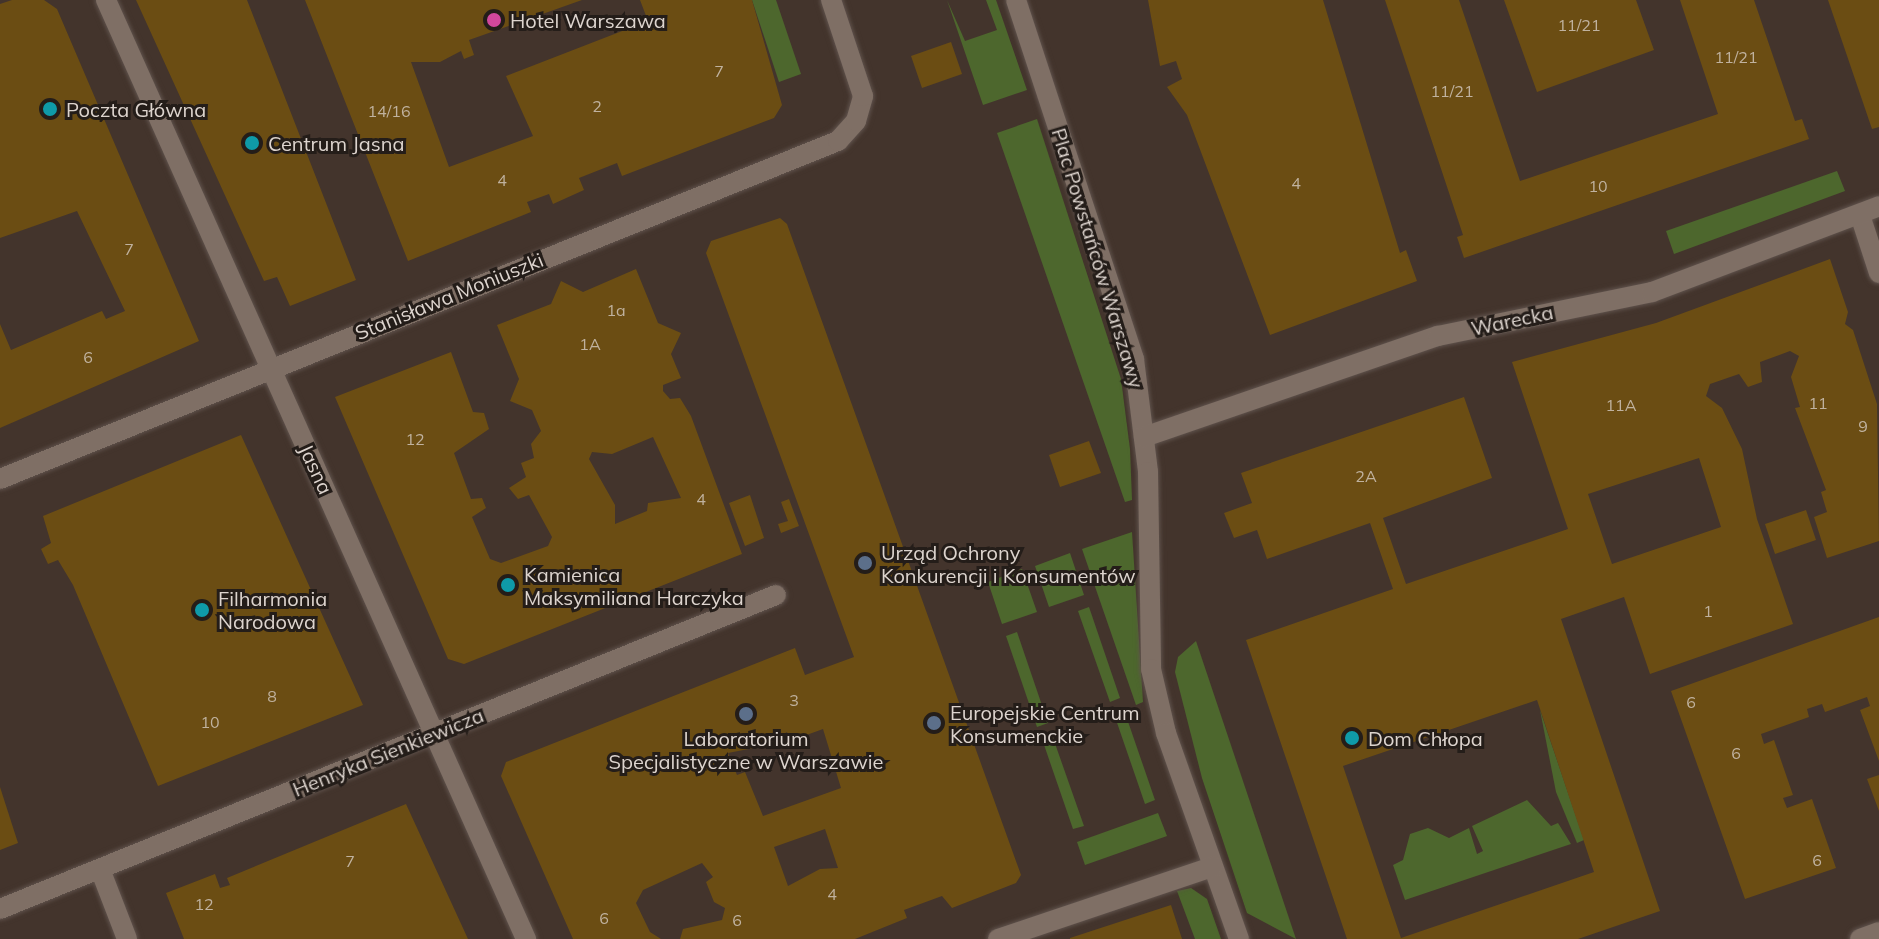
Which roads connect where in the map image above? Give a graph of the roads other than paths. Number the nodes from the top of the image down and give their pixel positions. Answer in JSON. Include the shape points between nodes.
{"nodes":[{"id":1,"x":106,"y":0,"type":"edge"},
{"id":2,"x":831,"y":0,"type":"edge"},
{"id":3,"x":1016,"y":0,"type":"edge"},
{"id":4,"x":1870,"y":210,"type":"edge"},
{"id":5,"x":1879,"y":273,"type":"edge"},
{"id":6,"x":271,"y":369,"type":"junction"},
{"id":7,"x":1144,"y":437,"type":"junction"},
{"id":8,"x":0,"y":479,"type":"edge"},
{"id":9,"x":776,"y":595,"type":"dead end"},
{"id":10,"x":435,"y":733,"type":"junction"},
{"id":11,"x":1212,"y":867,"type":"junction"},
{"id":12,"x":100,"y":869,"type":"junction"},
{"id":13,"x":0,"y":909,"type":"edge"},
{"id":14,"x":1879,"y":932,"type":"edge"},
{"id":15,"x":127,"y":939,"type":"edge"},
{"id":16,"x":526,"y":939,"type":"edge"},
{"id":17,"x":998,"y":939,"type":"edge"},
{"id":18,"x":1239,"y":939,"type":"edge"},
{"id":19,"x":1860,"y":939,"type":"edge"}],
"edges":[{"from":1,"to":6,"type":"street","name":"Jasna"},
{"from":2,"to":6,"type":"street","name":"Stanisława Moniuszki","via":[[860,83],[862,108],[838,141]]},
{"from":3,"to":7,"type":"street","name":"Plac Powstańców Warszawy","via":[[1134,359]]},
{"from":4,"to":5,"type":"street"},
{"from":4,"to":7,"type":"street","name":"Warecka","via":[[1652,292],[1466,330]]},
{"from":6,"to":8,"type":"street","name":"Stanisława Moniuszki"},
{"from":6,"to":10,"type":"street","name":"Jasna"},
{"from":7,"to":11,"type":"street","name":"Plac Powstańców Warszawy","via":[[1151,669]]},
{"from":9,"to":10,"type":"street","name":"Henryka Sienkiewicza"},
{"from":10,"to":12,"type":"street","name":"Henryka Sienkiewicza"},
{"from":10,"to":16,"type":"street","name":"Jasna"},
{"from":11,"to":17,"type":"street"},
{"from":11,"to":18,"type":"street","name":"Plac Powstańców Warszawy"},
{"from":12,"to":13,"type":"street","name":"Henryka Sienkiewicza"},
{"from":12,"to":15,"type":"street"},
{"from":14,"to":19,"type":"street"}]}
